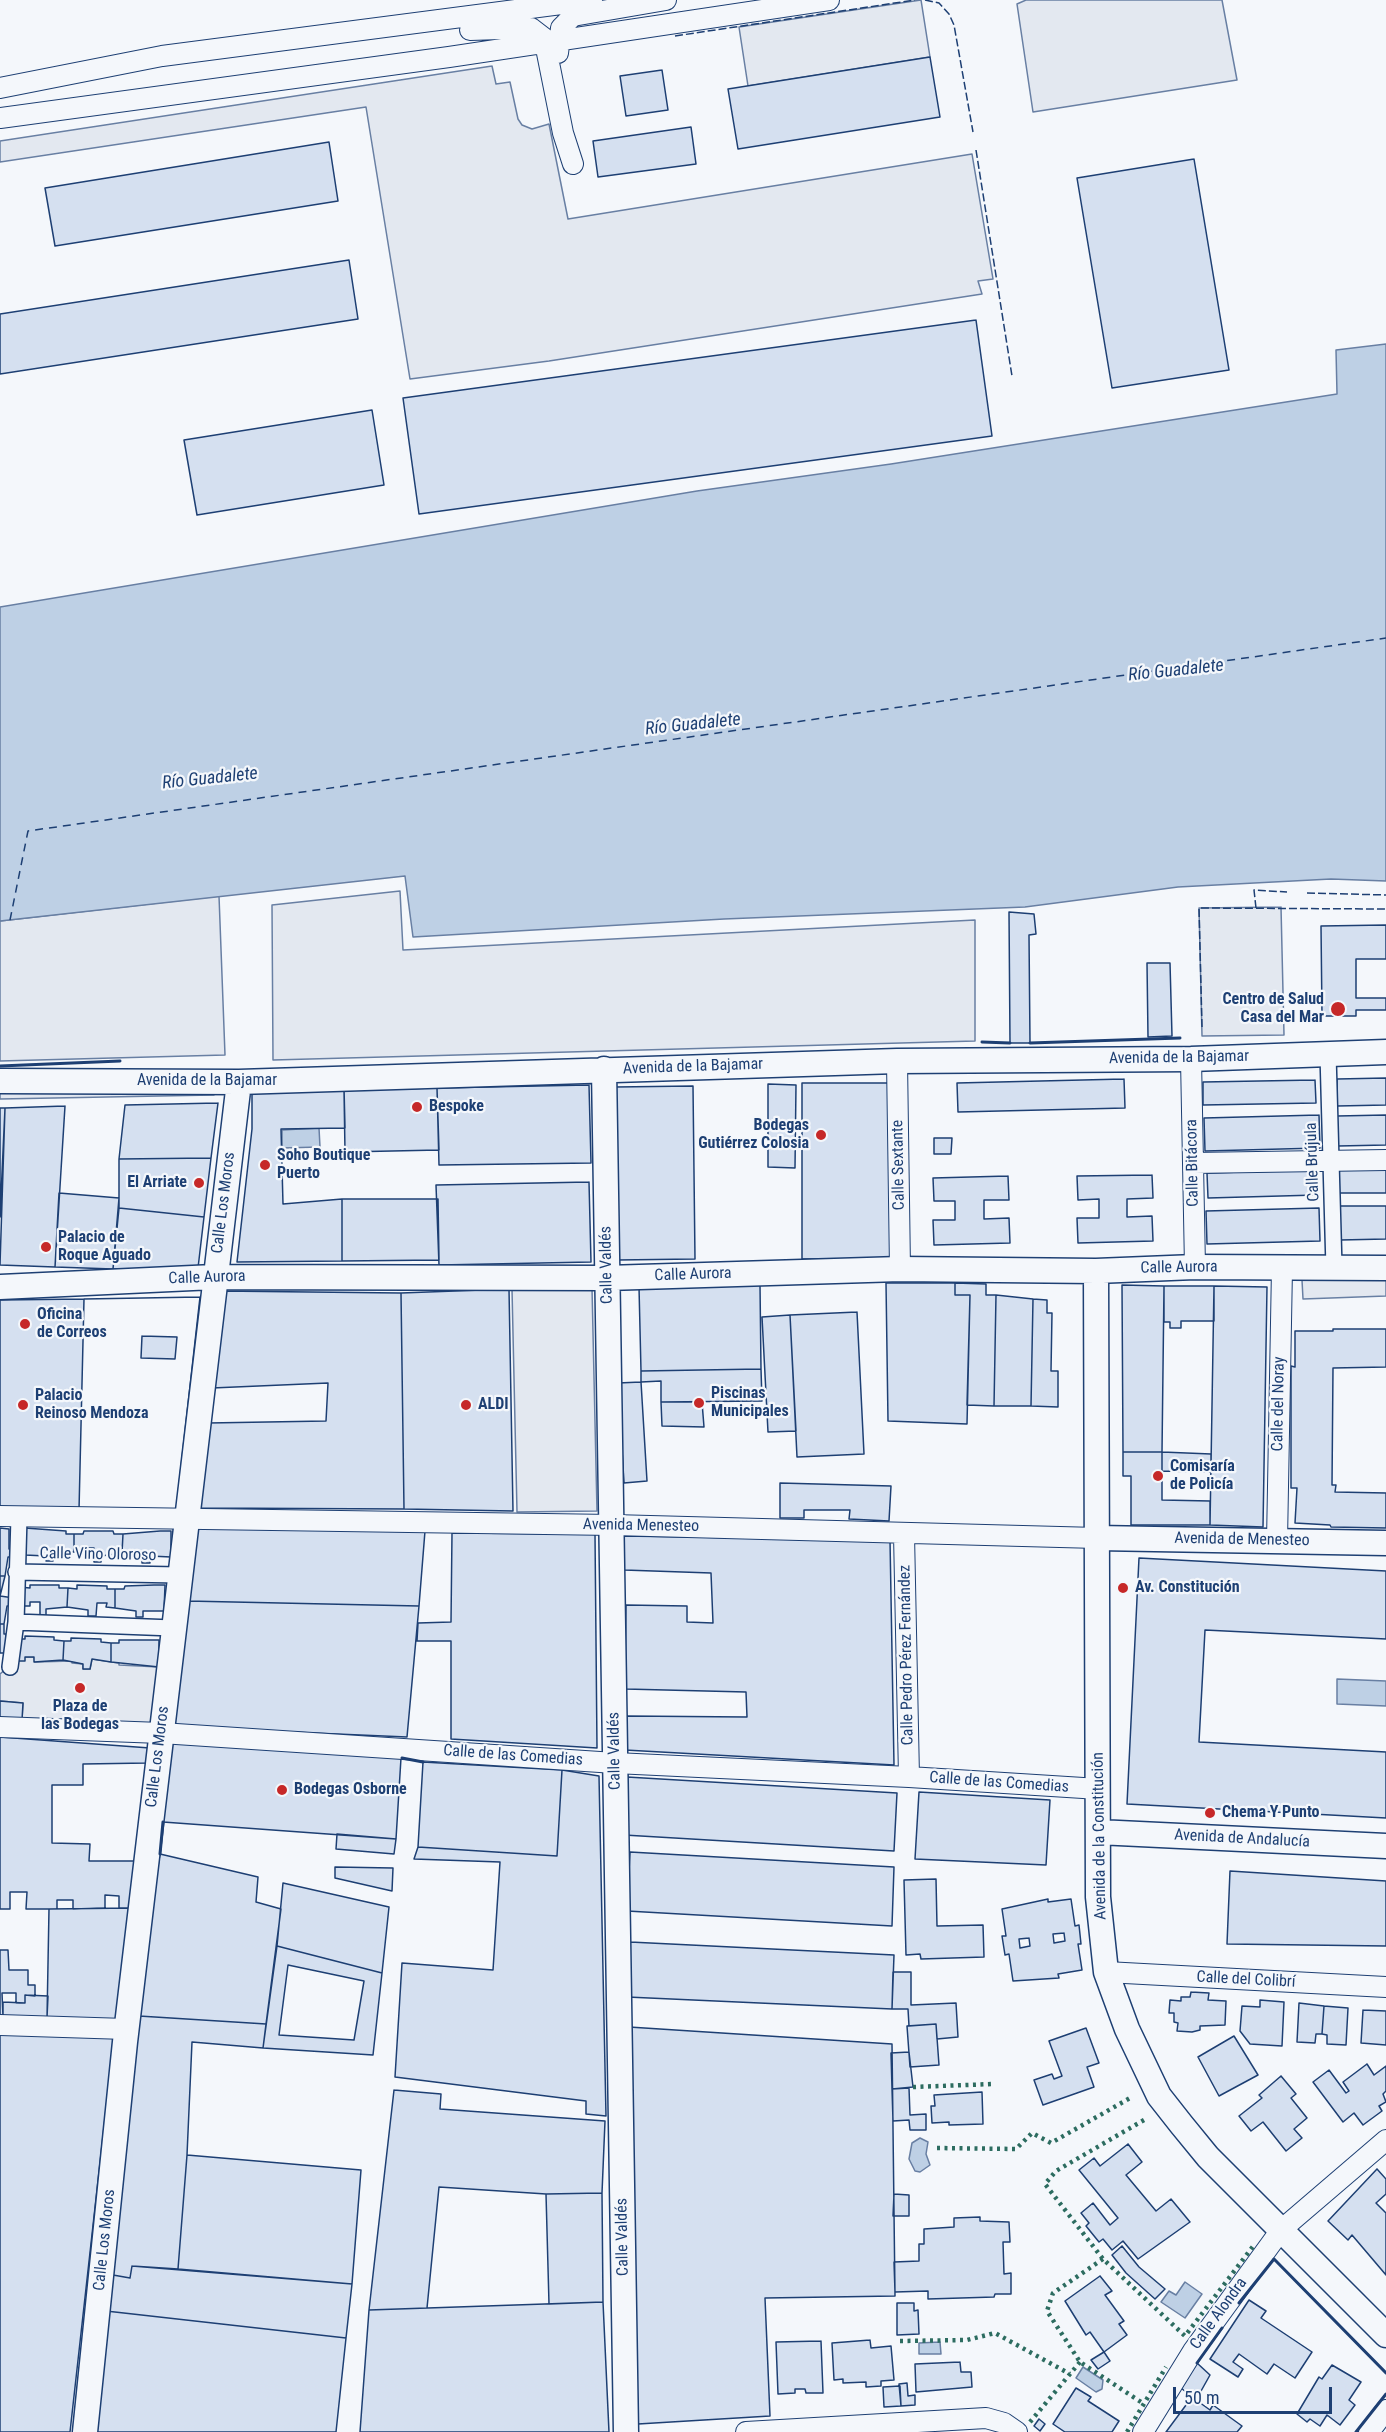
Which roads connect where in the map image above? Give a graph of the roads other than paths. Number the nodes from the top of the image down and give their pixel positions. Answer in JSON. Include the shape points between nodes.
{"nodes":[{"id":1,"x":592,"y":0,"type":"edge"},
{"id":2,"x":666,"y":0,"type":"edge"},
{"id":3,"x":830,"y":0,"type":"edge"},
{"id":4,"x":552,"y":42,"type":"junction"},
{"id":5,"x":162,"y":56,"type":"junction"},
{"id":6,"x":3,"y":88,"type":"edge"},
{"id":7,"x":0,"y":118,"type":"edge"},
{"id":8,"x":1386,"y":1052,"type":"edge"},
{"id":9,"x":1328,"y":1054,"type":"junction"},
{"id":10,"x":1191,"y":1059,"type":"junction"},
{"id":11,"x":897,"y":1061,"type":"junction"},
{"id":12,"x":604,"y":1069,"type":"junction"},
{"id":13,"x":0,"y":1081,"type":"edge"},
{"id":14,"x":239,"y":1082,"type":"junction"},
{"id":15,"x":1386,"y":1160,"type":"edge"},
{"id":16,"x":1331,"y":1161,"type":"junction"},
{"id":17,"x":1193,"y":1163,"type":"junction"},
{"id":18,"x":1196,"y":1267,"type":"junction"},
{"id":19,"x":1282,"y":1268,"type":"junction"},
{"id":20,"x":1334,"y":1268,"type":"junction"},
{"id":21,"x":1386,"y":1268,"type":"edge"},
{"id":22,"x":900,"y":1269,"type":"junction"},
{"id":23,"x":1096,"y":1270,"type":"junction"},
{"id":24,"x":214,"y":1277,"type":"junction"},
{"id":25,"x":607,"y":1278,"type":"junction"},
{"id":26,"x":0,"y":1287,"type":"edge"},
{"id":27,"x":10,"y":1517,"type":"edge"},
{"id":28,"x":185,"y":1520,"type":"junction"},
{"id":29,"x":613,"y":1525,"type":"junction"},
{"id":30,"x":904,"y":1534,"type":"junction"},
{"id":31,"x":1097,"y":1538,"type":"junction"},
{"id":32,"x":1277,"y":1541,"type":"junction"},
{"id":33,"x":1386,"y":1543,"type":"edge"},
{"id":34,"x":16,"y":1572,"type":"junction"},
{"id":35,"x":179,"y":1575,"type":"junction"},
{"id":36,"x":16,"y":1622,"type":"junction"},
{"id":37,"x":173,"y":1628,"type":"junction"},
{"id":38,"x":10,"y":1667,"type":"dead end"},
{"id":39,"x":0,"y":1727,"type":"edge"},
{"id":40,"x":161,"y":1733,"type":"junction"},
{"id":41,"x":615,"y":1763,"type":"junction"},
{"id":42,"x":909,"y":1777,"type":"junction"},
{"id":43,"x":1099,"y":1789,"type":"junction"},
{"id":44,"x":1098,"y":1833,"type":"junction"},
{"id":45,"x":1386,"y":1846,"type":"edge"},
{"id":46,"x":1106,"y":1972,"type":"junction"},
{"id":47,"x":1386,"y":1987,"type":"edge"},
{"id":48,"x":0,"y":2025,"type":"edge"},
{"id":49,"x":126,"y":2029,"type":"junction"},
{"id":50,"x":1386,"y":2139,"type":"edge"},
{"id":51,"x":1281,"y":2230,"type":"junction"},
{"id":52,"x":1386,"y":2335,"type":"edge"},
{"id":53,"x":1386,"y":2410,"type":"edge"},
{"id":54,"x":769,"y":2431,"type":"edge"},
{"id":55,"x":85,"y":2432,"type":"edge"},
{"id":56,"x":626,"y":2432,"type":"edge"},
{"id":57,"x":746,"y":2432,"type":"edge"},
{"id":58,"x":1017,"y":2432,"type":"edge"},
{"id":59,"x":1143,"y":2432,"type":"edge"},
{"id":60,"x":1369,"y":2432,"type":"edge"}],
"edges":[{"from":1,"to":5,"type":"street"},
{"from":2,"to":4,"type":"street","via":[[573,16]]},
{"from":3,"to":4,"type":"street"},
{"from":4,"to":4,"type":"street","via":[[575,126],[573,164],[563,133]]},
{"from":4,"to":5,"type":"street","via":[[531,28],[506,27]]},
{"from":4,"to":7,"type":"street"},
{"from":5,"to":6,"type":"street"},
{"from":8,"to":9,"type":"street","name":"Avenida de la Bajamar"},
{"from":9,"to":10,"type":"street","name":"Avenida de la Bajamar"},
{"from":9,"to":16,"type":"street","name":"Calle Brújula"},
{"from":10,"to":11,"type":"street","name":"Avenida de la Bajamar"},
{"from":10,"to":17,"type":"street","name":"Calle Bitácora"},
{"from":11,"to":12,"type":"street","name":"Avenida de la Bajamar"},
{"from":11,"to":22,"type":"street","name":"Calle Sextante"},
{"from":12,"to":14,"type":"street","name":"Avenida de la Bajamar"},
{"from":12,"to":25,"type":"street","name":"Calle Valdés"},
{"from":13,"to":14,"type":"street","name":"Avenida de la Bajamar"},
{"from":14,"to":24,"type":"street","name":"Calle Los Moros"},
{"from":15,"to":16,"type":"street"},
{"from":16,"to":17,"type":"street"},
{"from":16,"to":20,"type":"street","name":"Calle Brújula"},
{"from":17,"to":18,"type":"street","name":"Calle Bitácora"},
{"from":18,"to":19,"type":"street","name":"Calle Aurora"},
{"from":18,"to":23,"type":"street","name":"Calle Aurora"},
{"from":19,"to":20,"type":"street","name":"Calle Aurora"},
{"from":19,"to":32,"type":"street","name":"Calle del Noray"},
{"from":20,"to":21,"type":"street","name":"Calle Aurora"},
{"from":22,"to":23,"type":"street","name":"Calle Aurora"},
{"from":22,"to":25,"type":"street","name":"Calle Aurora"},
{"from":23,"to":31,"type":"street","name":"Avenida de la Constitución"},
{"from":24,"to":25,"type":"street","name":"Calle Aurora"},
{"from":24,"to":26,"type":"street","name":"Calle Aurora"},
{"from":24,"to":28,"type":"street","name":"Calle Los Moros"},
{"from":25,"to":29,"type":"street","name":"Calle Valdés"},
{"from":27,"to":28,"type":"street","name":"Avenida Menesteo"},
{"from":27,"to":34,"type":"street"},
{"from":28,"to":29,"type":"street","name":"Avenida Menesteo"},
{"from":28,"to":35,"type":"street","name":"Calle Los Moros"},
{"from":29,"to":30,"type":"street","name":"Avenida Menesteo"},
{"from":29,"to":41,"type":"street","name":"Calle Valdés"},
{"from":30,"to":31,"type":"street","name":"Avenida Menesteo"},
{"from":30,"to":42,"type":"street","name":"Calle Pedro Pérez Fernández"},
{"from":31,"to":32,"type":"street","name":"Avenida de Menesteo"},
{"from":31,"to":43,"type":"street","name":"Avenida de la Constitución"},
{"from":32,"to":33,"type":"street","name":"Avenida de Menesteo"},
{"from":34,"to":35,"type":"street","name":"Calle Vino Oloroso"},
{"from":34,"to":36,"type":"street"},
{"from":35,"to":37,"type":"street","name":"Calle Los Moros"},
{"from":36,"to":37,"type":"street"},
{"from":36,"to":38,"type":"street"},
{"from":37,"to":40,"type":"street","name":"Calle Los Moros"},
{"from":39,"to":40,"type":"street","name":"Calle de las Comedias"},
{"from":40,"to":41,"type":"street","name":"Calle de las Comedias"},
{"from":40,"to":49,"type":"street","name":"Calle Los Moros"},
{"from":41,"to":42,"type":"street","name":"Calle de las Comedias"},
{"from":41,"to":56,"type":"street","name":"Calle Valdés"},
{"from":42,"to":43,"type":"street","name":"Calle de las Comedias"},
{"from":43,"to":44,"type":"street","name":"Avenida de la Constitución"},
{"from":44,"to":45,"type":"street","name":"Avenida de Andalucía"},
{"from":44,"to":46,"type":"street","name":"Avenida de la Constitución","via":[[1098,1897]]},
{"from":46,"to":47,"type":"street","name":"Calle del Colibrí"},
{"from":46,"to":51,"type":"street","name":"Avenida de la Constitución","via":[[1127,2029],[1159,2096],[1208,2157]]},
{"from":48,"to":49,"type":"street"},
{"from":49,"to":55,"type":"street","name":"Calle Los Moros"},
{"from":50,"to":51,"type":"street","name":"Calle Alondra"},
{"from":51,"to":52,"type":"street","name":"Avenida de la Constitución"},
{"from":51,"to":59,"type":"street","name":"Calle Alondra","via":[[1192,2351]]},
{"from":53,"to":60,"type":"street"},
{"from":54,"to":57,"type":"street"},
{"from":54,"to":58,"type":"street","via":[[986,2418]]}]}
